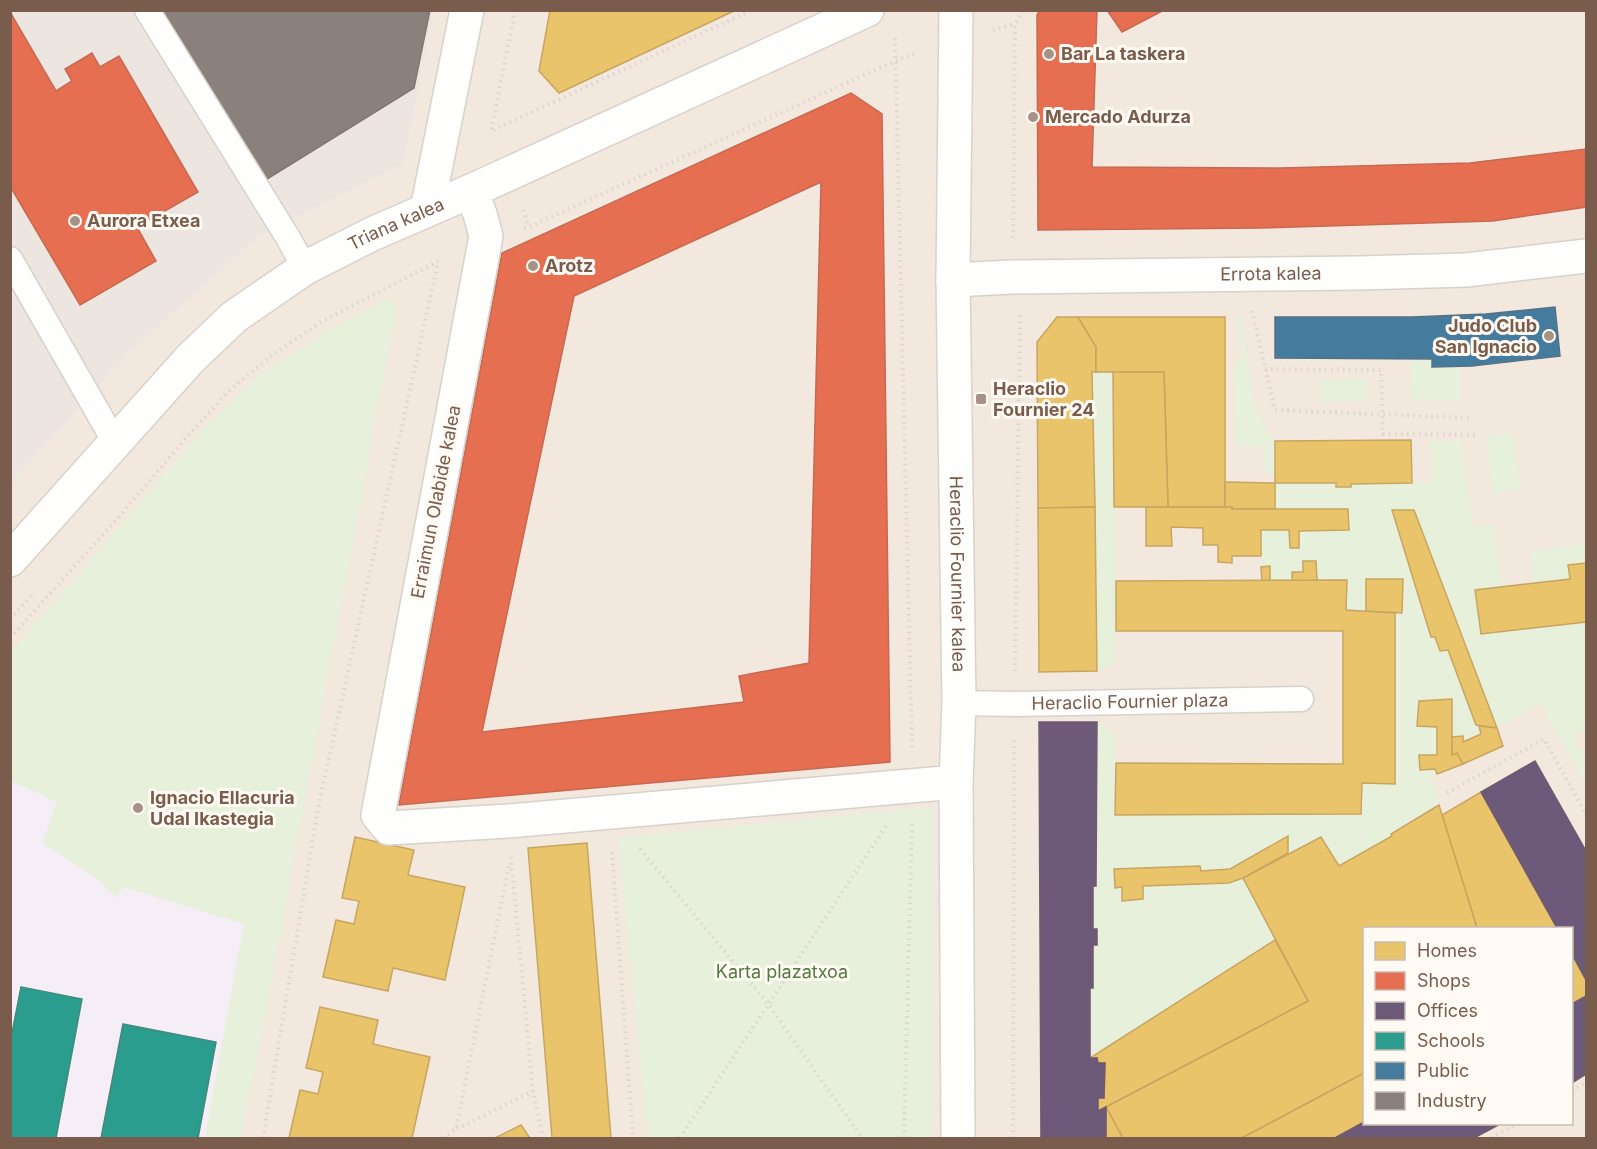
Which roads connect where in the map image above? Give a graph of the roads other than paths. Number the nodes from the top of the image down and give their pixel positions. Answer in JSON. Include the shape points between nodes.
{"nodes":[{"id":1,"x":147,"y":10,"type":"edge"},
{"id":2,"x":467,"y":10,"type":"edge"},
{"id":3,"x":867,"y":10,"type":"edge"},
{"id":4,"x":956,"y":10,"type":"edge"},
{"id":5,"x":471,"y":192,"type":"junction"},
{"id":6,"x":427,"y":210,"type":"junction"},
{"id":7,"x":1587,"y":256,"type":"edge"},
{"id":8,"x":10,"y":259,"type":"edge"},
{"id":9,"x":306,"y":268,"type":"junction"},
{"id":10,"x":953,"y":280,"type":"junction"},
{"id":11,"x":116,"y":444,"type":"junction"},
{"id":12,"x":10,"y":560,"type":"edge"},
{"id":13,"x":1301,"y":699,"type":"dead end"},
{"id":14,"x":959,"y":703,"type":"junction"},
{"id":15,"x":956,"y":782,"type":"junction"},
{"id":16,"x":958,"y":1138,"type":"edge"}],
"edges":[{"from":1,"to":9,"type":"lane"},
{"from":2,"to":6,"type":"main road"},
{"from":3,"to":5,"type":"main road","name":"Triana kalea"},
{"from":4,"to":10,"type":"main road","name":"Heraclio Fournier kalea"},
{"from":5,"to":6,"type":"main road","name":"Triana kalea"},
{"from":5,"to":15,"type":"main road","name":"Erraimun Olabide kalea","via":[[486,236],[378,815],[389,828]]},
{"from":6,"to":9,"type":"main road","name":"Triana kalea"},
{"from":7,"to":10,"type":"main road","name":"Errota kalea","via":[[1454,270]]},
{"from":8,"to":11,"type":"lane"},
{"from":9,"to":11,"type":"main road","name":"Triana kalea","via":[[234,317],[190,359]]},
{"from":10,"to":14,"type":"main road","name":"Heraclio Fournier kalea"},
{"from":11,"to":12,"type":"main road","name":"Triana kalea"},
{"from":13,"to":14,"type":"lane","name":"Heraclio Fournier plaza"},
{"from":14,"to":15,"type":"main road","name":"Heraclio Fournier kalea"},
{"from":15,"to":16,"type":"main road","name":"Heraclio Fournier kalea"}]}
